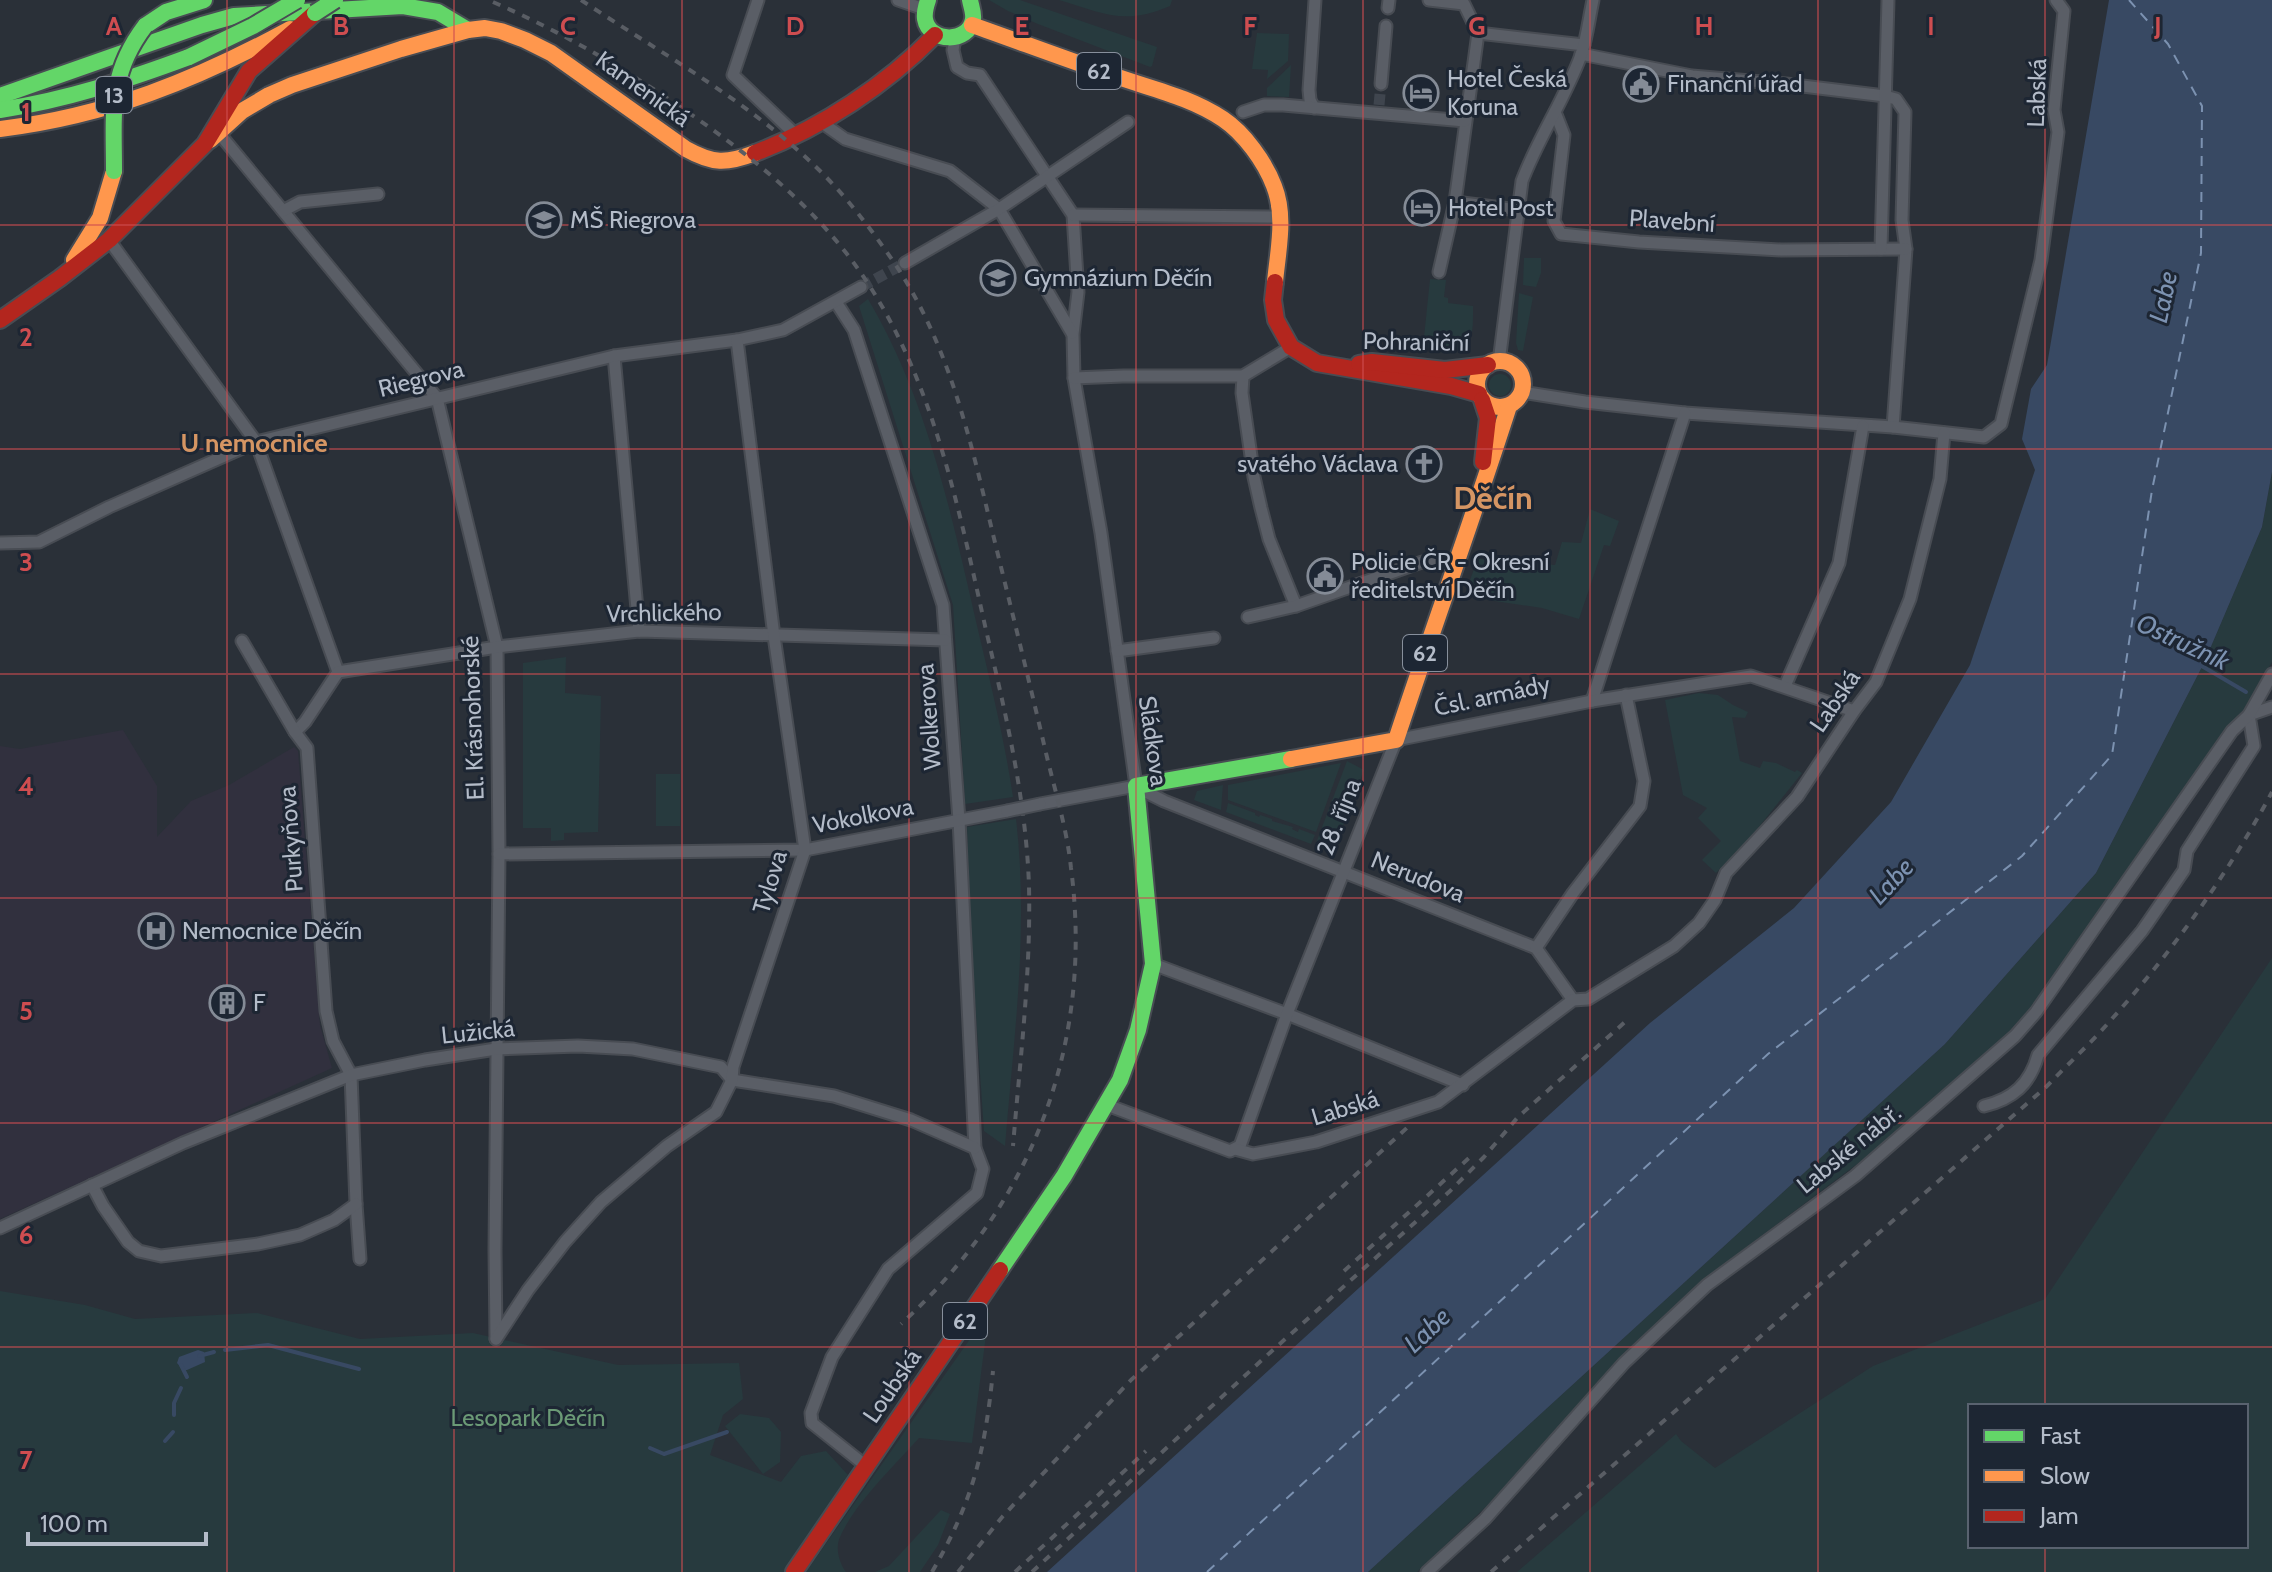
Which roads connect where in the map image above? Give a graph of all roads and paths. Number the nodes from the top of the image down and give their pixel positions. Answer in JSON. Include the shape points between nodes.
{"nodes":[{"id":1,"x":204,"y":0,"type":"edge"},
{"id":2,"x":297,"y":0,"type":"edge"},
{"id":3,"x":335,"y":0,"type":"edge"},
{"id":4,"x":758,"y":0,"type":"edge"},
{"id":5,"x":898,"y":0,"type":"edge"},
{"id":6,"x":970,"y":0,"type":"edge"},
{"id":7,"x":1315,"y":0,"type":"edge"},
{"id":8,"x":1429,"y":0,"type":"edge"},
{"id":9,"x":1593,"y":0,"type":"edge"},
{"id":10,"x":1888,"y":0,"type":"edge"},
{"id":11,"x":2056,"y":0,"type":"edge"},
{"id":12,"x":926,"y":4,"type":"edge"},
{"id":13,"x":315,"y":13,"type":"junction"},
{"id":14,"x":972,"y":25,"type":"junction"},
{"id":15,"x":1386,"y":26,"type":"dead end"},
{"id":16,"x":468,"y":30,"type":"junction"},
{"id":17,"x":1478,"y":33,"type":"junction"},
{"id":18,"x":935,"y":35,"type":"junction"},
{"id":19,"x":955,"y":38,"type":"junction"},
{"id":20,"x":1582,"y":49,"type":"junction"},
{"id":21,"x":1381,"y":84,"type":"tunnel mouth"},
{"id":22,"x":0,"y":96,"type":"edge"},
{"id":23,"x":1885,"y":96,"type":"junction"},
{"id":24,"x":1314,"y":108,"type":"junction"},
{"id":25,"x":0,"y":110,"type":"edge"},
{"id":26,"x":1243,"y":112,"type":"dead end"},
{"id":27,"x":1555,"y":112,"type":"junction"},
{"id":28,"x":1465,"y":121,"type":"junction"},
{"id":29,"x":821,"y":122,"type":"junction"},
{"id":30,"x":1128,"y":122,"type":"dead end"},
{"id":31,"x":0,"y":129,"type":"edge"},
{"id":32,"x":218,"y":132,"type":"junction"},
{"id":33,"x":797,"y":136,"type":"junction"},
{"id":34,"x":205,"y":144,"type":"junction"},
{"id":35,"x":1046,"y":177,"type":"junction"},
{"id":36,"x":378,"y":194,"type":"dead end"},
{"id":37,"x":1455,"y":202,"type":"junction"},
{"id":38,"x":999,"y":209,"type":"junction"},
{"id":39,"x":1518,"y":210,"type":"junction"},
{"id":40,"x":283,"y":211,"type":"junction"},
{"id":41,"x":1073,"y":215,"type":"junction"},
{"id":42,"x":1281,"y":217,"type":"junction"},
{"id":43,"x":109,"y":240,"type":"junction"},
{"id":44,"x":1881,"y":249,"type":"junction"},
{"id":45,"x":1906,"y":249,"type":"junction"},
{"id":46,"x":905,"y":263,"type":"tunnel mouth"},
{"id":47,"x":1439,"y":272,"type":"dead end"},
{"id":48,"x":60,"y":278,"type":"junction"},
{"id":49,"x":861,"y":287,"type":"tunnel mouth"},
{"id":50,"x":836,"y":302,"type":"junction"},
{"id":51,"x":0,"y":320,"type":"edge"},
{"id":52,"x":1073,"y":334,"type":"junction"},
{"id":53,"x":737,"y":340,"type":"junction"},
{"id":54,"x":1291,"y":347,"type":"junction"},
{"id":55,"x":614,"y":356,"type":"junction"},
{"id":56,"x":1494,"y":363,"type":"junction"},
{"id":57,"x":1342,"y":366,"type":"junction"},
{"id":58,"x":1243,"y":376,"type":"junction"},
{"id":59,"x":1074,"y":378,"type":"junction"},
{"id":60,"x":1522,"y":392,"type":"junction"},
{"id":61,"x":1480,"y":397,"type":"junction"},
{"id":62,"x":437,"y":398,"type":"junction"},
{"id":63,"x":1509,"y":406,"type":"junction"},
{"id":64,"x":1685,"y":413,"type":"junction"},
{"id":65,"x":1863,"y":426,"type":"junction"},
{"id":66,"x":1893,"y":427,"type":"junction"},
{"id":67,"x":1944,"y":433,"type":"junction"},
{"id":68,"x":256,"y":442,"type":"junction"},
{"id":69,"x":1478,"y":503,"type":"junction"},
{"id":70,"x":0,"y":543,"type":"edge"},
{"id":71,"x":1454,"y":566,"type":"junction"},
{"id":72,"x":1296,"y":606,"type":"junction"},
{"id":73,"x":1248,"y":617,"type":"dead end"},
{"id":74,"x":639,"y":631,"type":"junction"},
{"id":75,"x":774,"y":636,"type":"junction"},
{"id":76,"x":1214,"y":638,"type":"dead end"},
{"id":77,"x":945,"y":640,"type":"junction"},
{"id":78,"x":242,"y":641,"type":"dead end"},
{"id":79,"x":497,"y":647,"type":"junction"},
{"id":80,"x":1117,"y":651,"type":"junction"},
{"id":81,"x":338,"y":672,"type":"junction"},
{"id":82,"x":2272,"y":674,"type":"edge"},
{"id":83,"x":1785,"y":686,"type":"junction"},
{"id":84,"x":1626,"y":695,"type":"junction"},
{"id":85,"x":1592,"y":701,"type":"junction"},
{"id":86,"x":2272,"y":707,"type":"edge"},
{"id":87,"x":1854,"y":711,"type":"junction"},
{"id":88,"x":2249,"y":715,"type":"junction"},
{"id":89,"x":295,"y":732,"type":"junction"},
{"id":90,"x":1396,"y":740,"type":"junction"},
{"id":91,"x":1136,"y":786,"type":"junction"},
{"id":92,"x":959,"y":820,"type":"junction"},
{"id":93,"x":805,"y":850,"type":"junction"},
{"id":94,"x":499,"y":854,"type":"junction"},
{"id":95,"x":1343,"y":871,"type":"junction"},
{"id":96,"x":1536,"y":948,"type":"junction"},
{"id":97,"x":1153,"y":964,"type":"junction"},
{"id":98,"x":1573,"y":1000,"type":"junction"},
{"id":99,"x":1287,"y":1014,"type":"junction"},
{"id":100,"x":496,"y":1049,"type":"junction"},
{"id":101,"x":351,"y":1075,"type":"junction"},
{"id":102,"x":732,"y":1080,"type":"junction"},
{"id":103,"x":1463,"y":1085,"type":"junction"},
{"id":104,"x":1107,"y":1105,"type":"junction"},
{"id":105,"x":1984,"y":1106,"type":"dead end"},
{"id":106,"x":1237,"y":1147,"type":"junction"},
{"id":107,"x":975,"y":1148,"type":"junction"},
{"id":108,"x":92,"y":1185,"type":"junction"},
{"id":109,"x":356,"y":1204,"type":"junction"},
{"id":110,"x":0,"y":1228,"type":"edge"},
{"id":111,"x":360,"y":1259,"type":"dead end"},
{"id":112,"x":496,"y":1339,"type":"joint"},
{"id":113,"x":866,"y":1466,"type":"junction"},
{"id":114,"x":794,"y":1572,"type":"edge"},
{"id":115,"x":1427,"y":1572,"type":"edge"}],
"edges":[{"from":1,"to":48,"type":"main road","number":"13","bridge":true,"via":[[154,18],[121,61],[115,79],[114,171],[108,202],[88,242]]},
{"from":2,"to":25,"type":"main road","bridge":true,"via":[[189,57],[113,85]]},
{"from":3,"to":13,"type":"main road","number":"13","bridge":true},
{"from":4,"to":33,"type":"street","via":[[733,75]]},
{"from":5,"to":12,"type":"street"},
{"from":6,"to":14,"type":"main road"},
{"from":7,"to":24,"type":"street","via":[[1309,90]]},
{"from":8,"to":17,"type":"street","via":[[1464,4]]},
{"from":9,"to":20,"type":"street"},
{"from":10,"to":23,"type":"street"},
{"from":11,"to":67,"type":"street","name":"Labská","via":[[2064,11],[2054,110],[2058,132],[2041,260],[2001,424],[1984,437]]},
{"from":12,"to":18,"type":"main road","via":[[924,19]]},
{"from":13,"to":31,"type":"main road","via":[[196,76],[100,110]]},
{"from":13,"to":34,"type":"main road","number":"13","via":[[242,81]]},
{"from":14,"to":19,"type":"main road"},
{"from":14,"to":42,"type":"main road","number":"62","via":[[1190,100],[1225,120],[1270,176]]},
{"from":15,"to":21,"type":"street"},
{"from":16,"to":22,"type":"main road","via":[[452,16],[403,6],[234,16]]},
{"from":16,"to":32,"type":"main road","name":"Kamenická","via":[[292,85],[242,111]]},
{"from":16,"to":33,"type":"main road","name":"Kamenická","via":[[501,31],[551,53],[707,161],[739,160]]},
{"from":17,"to":20,"type":"street"},
{"from":17,"to":28,"type":"street"},
{"from":18,"to":19,"type":"main road"},
{"from":18,"to":29,"type":"main road","name":"Kamenická","via":[[911,60]]},
{"from":19,"to":35,"type":"street","via":[[957,67],[980,75]]},
{"from":20,"to":23,"type":"street","via":[[1692,76]]},
{"from":20,"to":27,"type":"street"},
{"from":23,"to":44,"type":"street"},
{"from":23,"to":45,"type":"street","via":[[1896,99],[1905,112]]},
{"from":24,"to":26,"type":"street","via":[[1264,105]]},
{"from":24,"to":28,"type":"street"},
{"from":27,"to":39,"type":"street","via":[[1531,156]]},
{"from":27,"to":44,"type":"street","name":"Plavební","via":[[1564,135],[1554,221],[1561,234],[1781,250]]},
{"from":28,"to":37,"type":"street"},
{"from":29,"to":33,"type":"main road","name":"Kamenická"},
{"from":29,"to":38,"type":"street","via":[[845,139],[950,171]]},
{"from":30,"to":35,"type":"street"},
{"from":32,"to":34,"type":"main road","name":"Kamenická"},
{"from":32,"to":40,"type":"street","name":"El. Krásnohorské"},
{"from":34,"to":43,"type":"main road","name":"Kamenická","number":"13"},
{"from":35,"to":38,"type":"street"},
{"from":35,"to":41,"type":"street"},
{"from":36,"to":40,"type":"street","via":[[300,202]]},
{"from":37,"to":39,"type":"street"},
{"from":37,"to":47,"type":"street"},
{"from":38,"to":46,"type":"street"},
{"from":38,"to":52,"type":"street"},
{"from":39,"to":56,"type":"street"},
{"from":40,"to":62,"type":"street","name":"El. Krásnohorské"},
{"from":41,"to":42,"type":"street"},
{"from":41,"to":52,"type":"street","name":"Sládkova","via":[[1078,292]]},
{"from":42,"to":54,"type":"main road","number":"62","via":[[1273,300],[1276,320]]},
{"from":43,"to":48,"type":"main road","name":"Kamenická","number":"13"},
{"from":43,"to":68,"type":"street"},
{"from":44,"to":45,"type":"street","name":"Plavební"},
{"from":45,"to":66,"type":"street"},
{"from":48,"to":51,"type":"main road","name":"Kamenická","number":"13"},
{"from":49,"to":50,"type":"street","name":"Riegrova"},
{"from":50,"to":53,"type":"street","name":"Riegrova","via":[[783,330]]},
{"from":50,"to":77,"type":"street","name":"Wolkerova","via":[[854,330],[943,605]]},
{"from":52,"to":59,"type":"street","name":"Sládkova"},
{"from":53,"to":55,"type":"street","name":"Riegrova"},
{"from":53,"to":75,"type":"street","name":"Tylova"},
{"from":54,"to":57,"type":"main road","name":"Pohraniční","via":[[1317,363]]},
{"from":54,"to":58,"type":"street"},
{"from":55,"to":62,"type":"street","name":"Riegrova"},
{"from":55,"to":74,"type":"street"},
{"from":56,"to":57,"type":"main road","name":"Pohraniční","via":[[1471,370],[1372,362]]},
{"from":56,"to":60,"type":"main road","via":[[1510,364],[1518,371]]},
{"from":56,"to":61,"type":"main road","via":[[1476,381]]},
{"from":57,"to":61,"type":"main road","name":"Pohraniční","via":[[1451,386]]},
{"from":58,"to":59,"type":"street"},
{"from":58,"to":72,"type":"street","via":[[1261,508]]},
{"from":59,"to":80,"type":"street","name":"Sládkova"},
{"from":60,"to":63,"type":"main road"},
{"from":60,"to":64,"type":"street"},
{"from":61,"to":63,"type":"main road","via":[[1490,406]]},
{"from":61,"to":69,"type":"main road","name":"28. října","number":"62","via":[[1488,418]]},
{"from":62,"to":68,"type":"street","name":"Riegrova"},
{"from":62,"to":79,"type":"street","name":"El. Krásnohorské"},
{"from":63,"to":69,"type":"main road","name":"28. října","number":"62"},
{"from":64,"to":65,"type":"street"},
{"from":64,"to":85,"type":"street"},
{"from":65,"to":66,"type":"street"},
{"from":65,"to":83,"type":"street","name":"Labská","via":[[1839,563]]},
{"from":66,"to":67,"type":"street"},
{"from":67,"to":87,"type":"street","name":"Labská","via":[[1940,479],[1910,599],[1876,682]]},
{"from":68,"to":70,"type":"street","name":"Riegrova","via":[[39,542]]},
{"from":68,"to":81,"type":"street"},
{"from":69,"to":71,"type":"main road","name":"28. října","number":"62"},
{"from":71,"to":72,"type":"street","via":[[1422,562]]},
{"from":71,"to":90,"type":"main road","name":"28. října","number":"62"},
{"from":72,"to":73,"type":"street"},
{"from":74,"to":75,"type":"street","name":"Vrchlického"},
{"from":74,"to":79,"type":"street","name":"Vrchlického"},
{"from":75,"to":77,"type":"street","name":"Vrchlického"},
{"from":75,"to":93,"type":"street","name":"Tylova"},
{"from":76,"to":80,"type":"street"},
{"from":77,"to":92,"type":"street","name":"Wolkerova"},
{"from":78,"to":89,"type":"street"},
{"from":79,"to":81,"type":"street","name":"Vrchlického"},
{"from":79,"to":94,"type":"street","name":"El. Krásnohorské"},
{"from":80,"to":91,"type":"street","name":"Sládkova"},
{"from":81,"to":89,"type":"street"},
{"from":82,"to":88,"type":"street","name":"Labské nábř."},
{"from":83,"to":84,"type":"street","name":"Čsl. armády","via":[[1751,676]]},
{"from":83,"to":87,"type":"street","name":"Čsl. armády"},
{"from":84,"to":85,"type":"street","name":"Čsl. armády"},
{"from":84,"to":96,"type":"street","via":[[1644,781],[1640,806]]},
{"from":85,"to":90,"type":"street","name":"Čsl. armády"},
{"from":86,"to":88,"type":"street","name":"Labské nábř."},
{"from":87,"to":98,"type":"street","name":"Labská","via":[[1797,797],[1726,873],[1699,923],[1674,946],[1595,995]]},
{"from":88,"to":105,"type":"street","name":"Labské nábř.","via":[[2254,746],[2187,851],[2184,870],[2142,931],[2038,1055],[2031,1077],[2021,1088]]},
{"from":88,"to":115,"type":"street","name":"Labské nábř.","via":[[2232,731],[2015,1036],[1855,1176],[1707,1285],[1624,1363],[1485,1519]]},
{"from":89,"to":101,"type":"street","name":"Purkyňova","via":[[307,748],[326,1011],[333,1041]]},
{"from":90,"to":91,"type":"main road","name":"Čsl. armády"},
{"from":90,"to":95,"type":"street","name":"28. října"},
{"from":91,"to":92,"type":"street","name":"Vokolkova","bridge":true},
{"from":91,"to":95,"type":"street","name":"Nerudova"},
{"from":91,"to":97,"type":"main road","name":"Sládkova","number":"62"},
{"from":92,"to":93,"type":"street","name":"Vokolkova"},
{"from":92,"to":107,"type":"street","name":"Wolkerova"},
{"from":93,"to":94,"type":"street","name":"Vokolkova"},
{"from":93,"to":102,"type":"street","name":"Tylova"},
{"from":94,"to":100,"type":"street","name":"El. Krásnohorské"},
{"from":95,"to":96,"type":"street","name":"Nerudova"},
{"from":95,"to":99,"type":"street","name":"28. října"},
{"from":96,"to":98,"type":"street"},
{"from":97,"to":99,"type":"street"},
{"from":97,"to":104,"type":"main road","name":"Sládkova","number":"62","via":[[1138,1030]]},
{"from":98,"to":103,"type":"street","name":"Labská"},
{"from":99,"to":103,"type":"street"},
{"from":99,"to":106,"type":"street","name":"28. října"},
{"from":100,"to":101,"type":"street","name":"Lužická"},
{"from":100,"to":102,"type":"street","name":"Lužická","via":[[633,1049],[721,1067]]},
{"from":100,"to":112,"type":"street","name":"El. Krásnohorské"},
{"from":101,"to":108,"type":"street","name":"Lužická"},
{"from":101,"to":109,"type":"street","name":"Purkyňova"},
{"from":102,"to":107,"type":"street","name":"Lužická","via":[[834,1096],[911,1120]]},
{"from":102,"to":112,"type":"street","name":"Tylova","via":[[716,1112],[601,1202],[563,1244]]},
{"from":103,"to":106,"type":"street","name":"Labská","via":[[1438,1102],[1316,1142],[1253,1154]]},
{"from":104,"to":106,"type":"street","name":"Labská","via":[[1230,1151]]},
{"from":104,"to":113,"type":"main road","name":"Loubská","number":"62"},
{"from":107,"to":113,"type":"street","name":"Wolkerova","via":[[983,1169],[977,1193],[888,1269],[832,1357],[818,1392],[812,1423]]},
{"from":108,"to":109,"type":"street","via":[[128,1242],[161,1256],[300,1235]]},
{"from":108,"to":110,"type":"street","name":"Lužická"},
{"from":109,"to":111,"type":"street","name":"Purkyňova"},
{"from":113,"to":114,"type":"main road","name":"Loubská","number":"62"}]}
